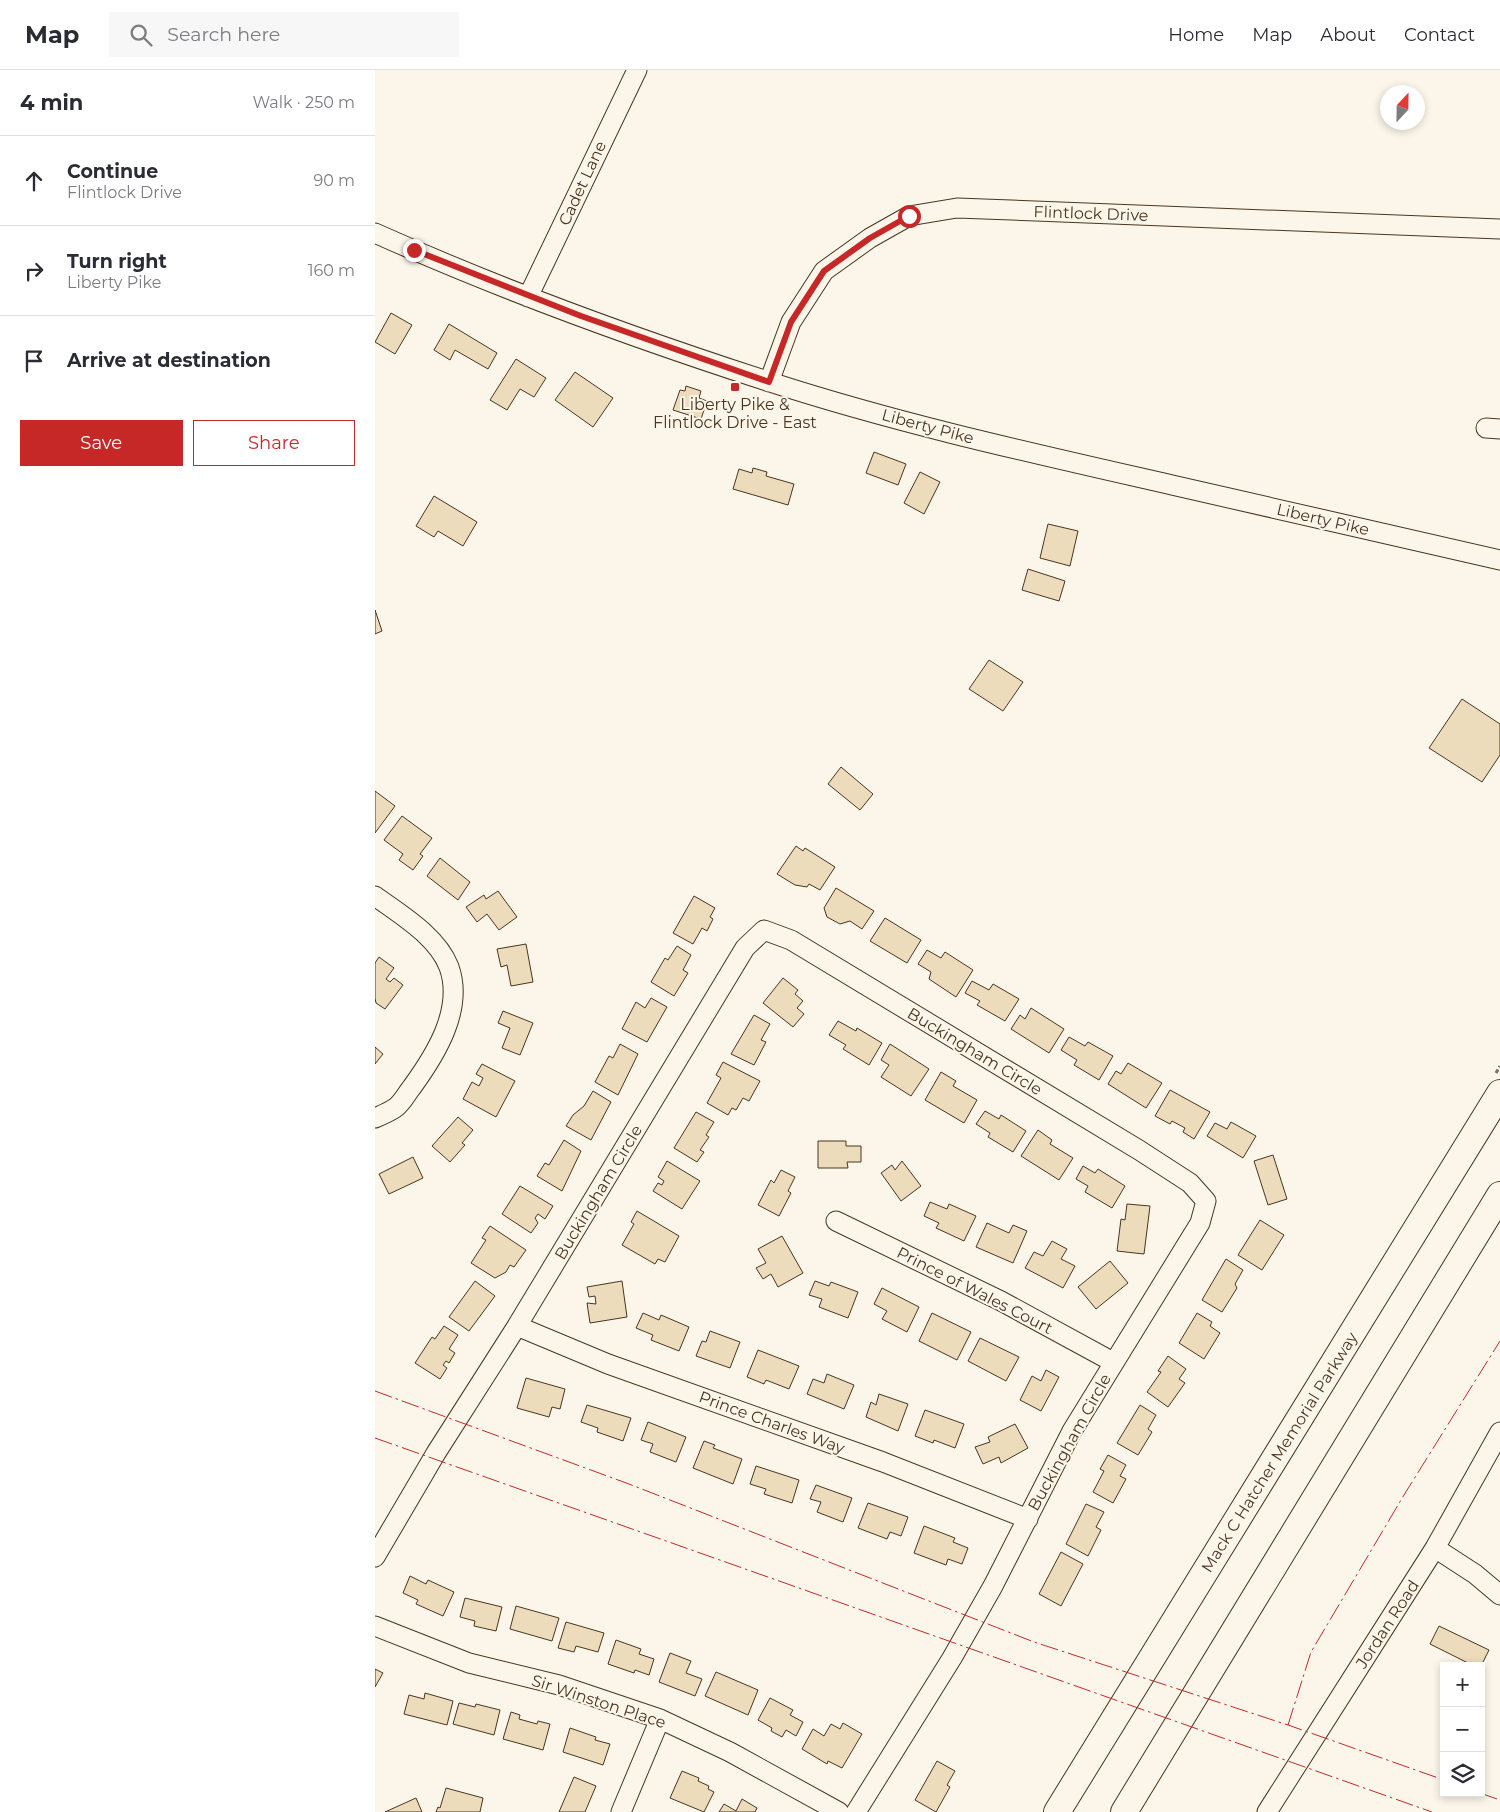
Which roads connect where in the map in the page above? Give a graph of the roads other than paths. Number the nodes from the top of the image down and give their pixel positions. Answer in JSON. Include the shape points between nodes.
{"nodes":[{"id":1,"x":637,"y":70,"type":"edge"},
{"id":2,"x":1500,"y":228,"type":"edge"},
{"id":3,"x":375,"y":232,"type":"edge"},
{"id":4,"x":529,"y":297,"type":"junction"},
{"id":5,"x":769,"y":382,"type":"junction"},
{"id":6,"x":1500,"y":560,"type":"edge"},
{"id":7,"x":375,"y":896,"type":"edge"},
{"id":8,"x":1500,"y":1093,"type":"edge"},
{"id":9,"x":375,"y":1118,"type":"edge"},
{"id":10,"x":1500,"y":1195,"type":"edge"},
{"id":11,"x":835,"y":1221,"type":"dead end"},
{"id":12,"x":517,"y":1326,"type":"junction"},
{"id":13,"x":1113,"y":1362,"type":"junction"},
{"id":14,"x":1500,"y":1432,"type":"edge"},
{"id":15,"x":1028,"y":1519,"type":"junction"},
{"id":16,"x":1435,"y":1548,"type":"junction"},
{"id":17,"x":375,"y":1557,"type":"edge"},
{"id":18,"x":1500,"y":1595,"type":"edge"},
{"id":19,"x":375,"y":1626,"type":"edge"},
{"id":20,"x":660,"y":1719,"type":"junction"},
{"id":21,"x":621,"y":1812,"type":"edge"},
{"id":22,"x":839,"y":1812,"type":"edge"},
{"id":23,"x":856,"y":1812,"type":"edge"},
{"id":24,"x":1057,"y":1812,"type":"edge"},
{"id":25,"x":1124,"y":1812,"type":"edge"},
{"id":26,"x":1267,"y":1812,"type":"edge"}],
"edges":[{"from":1,"to":4,"type":"street","name":"Cadet Lane"},
{"from":2,"to":5,"type":"street","name":"Flintlock Drive","via":[[957,208],[909,216],[870,238],[824,271],[791,322]]},
{"from":3,"to":4,"type":"street","name":"Liberty Pike"},
{"from":4,"to":5,"type":"street","name":"Liberty Pike"},
{"from":5,"to":6,"type":"street","name":"Liberty Pike","via":[[1040,455]]},
{"from":7,"to":9,"type":"street","via":[[411,922],[434,944],[449,966],[454,993],[449,1022],[427,1065],[397,1107]]},
{"from":8,"to":24,"type":"highway","name":"Mack C Hatcher Memorial Parkway"},
{"from":10,"to":25,"type":"highway"},
{"from":11,"to":13,"type":"street","name":"Prince of Wales Court","via":[[1001,1301]]},
{"from":12,"to":13,"type":"street","name":"Buckingham Circle","via":[[745,948],[764,930],[791,940],[1139,1150],[1190,1183],[1207,1200],[1200,1223]]},
{"from":12,"to":15,"type":"street","name":"Prince Charles Way","via":[[608,1364],[883,1462]]},
{"from":12,"to":17,"type":"street","name":"Buckingham Circle"},
{"from":13,"to":15,"type":"street","name":"Buckingham Circle","via":[[1072,1431]]},
{"from":14,"to":16,"type":"street","name":"Jordan Road"},
{"from":15,"to":23,"type":"street","name":"Buckingham Circle","via":[[952,1658]]},
{"from":16,"to":18,"type":"street"},
{"from":16,"to":26,"type":"street","name":"Jordan Road"},
{"from":19,"to":20,"type":"street","name":"Sir Winston Place","via":[[469,1663],[559,1685]]},
{"from":20,"to":21,"type":"street"},
{"from":20,"to":22,"type":"street","name":"Sir Winston Place","via":[[730,1752]]}]}
